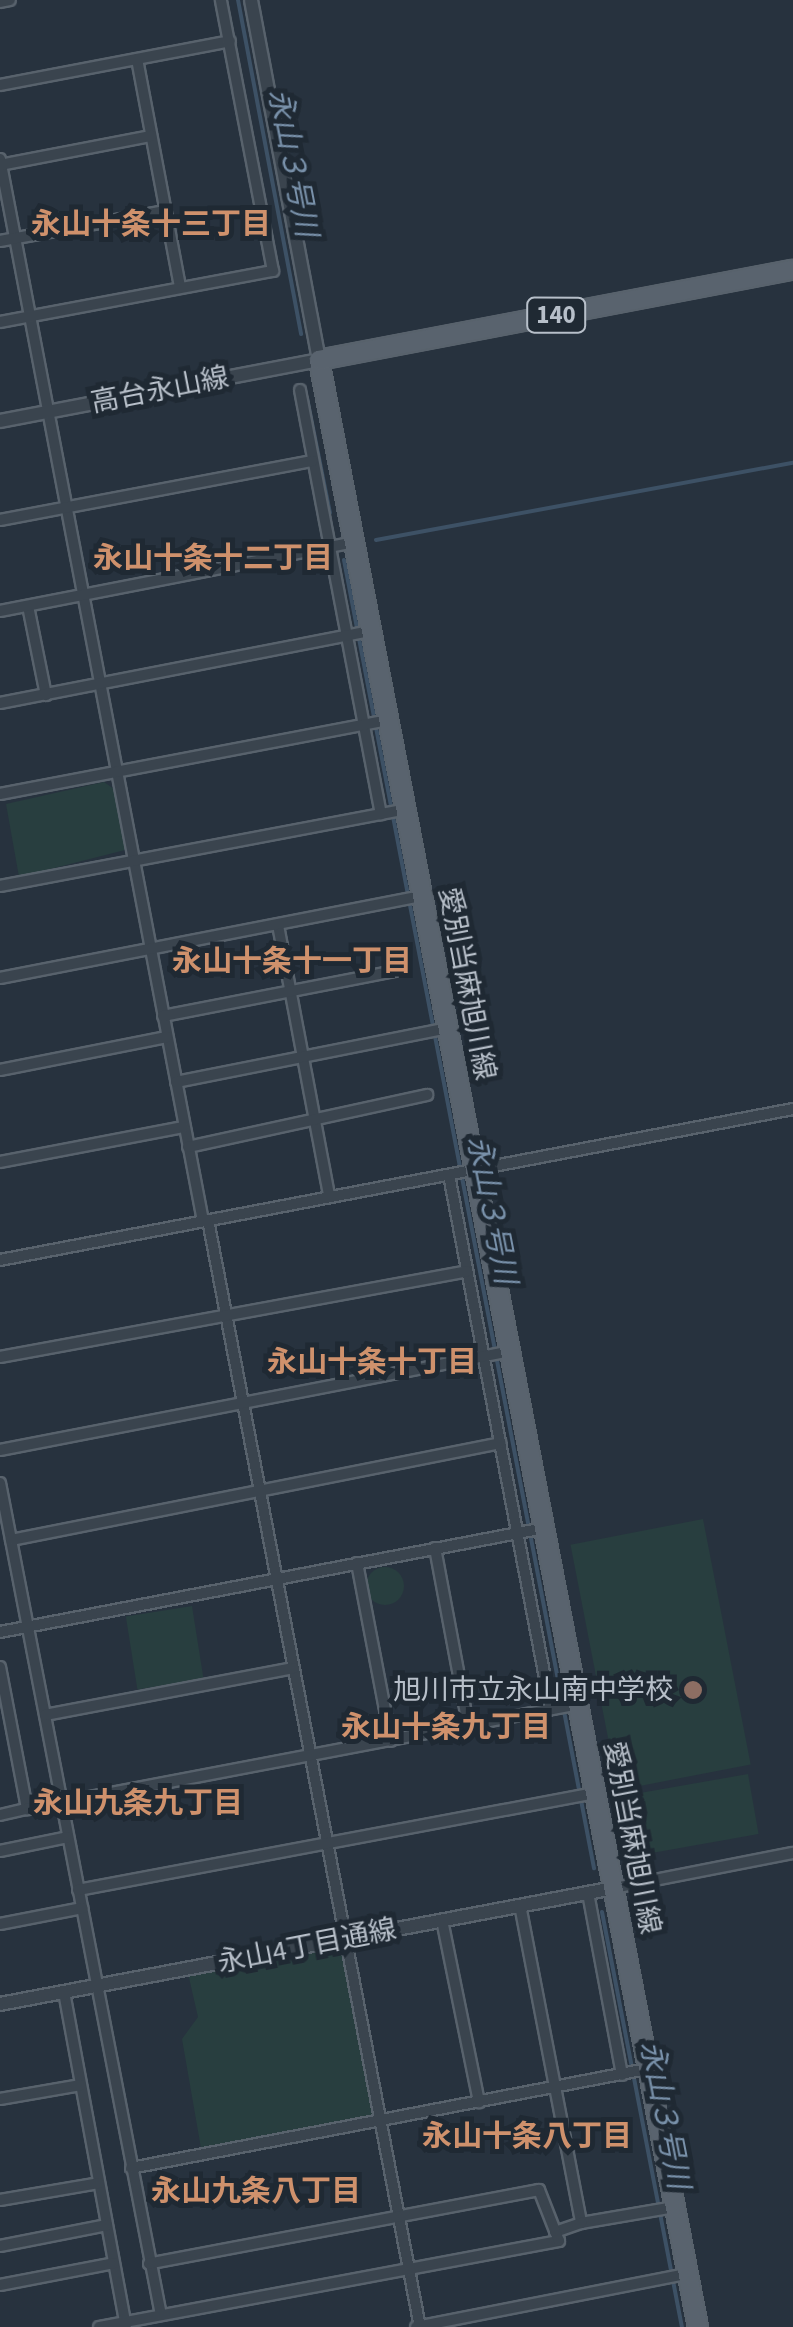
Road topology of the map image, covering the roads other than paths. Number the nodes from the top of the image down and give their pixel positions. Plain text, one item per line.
1 (10, 0) edge
2 (221, 0) edge
3 (251, 0) edge
4 (0, 2) edge
5 (230, 41) junction
6 (137, 59) junction
7 (0, 85) edge
8 (151, 136) junction
9 (0, 163) edge
10 (165, 211) junction
11 (15, 238) junction
12 (0, 241) edge
13 (793, 270) edge
14 (180, 287) junction
15 (30, 316) junction
16 (0, 322) edge
17 (319, 360) junction
18 (300, 390) dead end
19 (46, 412) junction
20 (0, 421) edge
21 (312, 461) junction
22 (66, 508) junction
23 (0, 520) edge
24 (354, 542) junction
25 (330, 547) junction
26 (83, 595) junction
27 (28, 606) junction
28 (0, 612) edge
29 (359, 634) junction
30 (100, 684) junction
31 (46, 694) junction
32 (0, 704) edge
33 (376, 722) junction
34 (116, 772) junction
35 (0, 794) edge
36 (393, 811) junction
37 (134, 860) junction
38 (0, 886) edge
39 (413, 897) junction
40 (278, 926) junction
41 (151, 949) junction
42 (404, 968) dead end
43 (0, 978) edge
44 (292, 992) junction
45 (163, 1016) junction
46 (438, 1030) junction
47 (167, 1037) junction
48 (303, 1056) junction
49 (0, 1070) edge
50 (176, 1082) junction
51 (427, 1094) dead end
52 (793, 1109) edge
53 (315, 1122) junction
54 (184, 1127) junction
55 (188, 1147) junction
56 (0, 1162) edge
57 (475, 1169) junction
58 (449, 1175) junction
59 (328, 1196) junction
60 (206, 1220) junction
61 (0, 1260) edge
62 (467, 1271) junction
63 (227, 1315) junction
64 (496, 1354) junction
65 (0, 1357) edge
66 (243, 1402) junction
67 (500, 1443) junction
68 (0, 1450) edge
69 (0, 1483) edge
70 (260, 1491) junction
71 (531, 1531) junction
72 (11, 1540) junction
73 (435, 1548) junction
74 (357, 1563) junction
75 (278, 1579) junction
76 (28, 1627) junction
77 (0, 1632) edge
78 (0, 1666) edge
79 (294, 1668) junction
80 (2, 1692) edge
81 (565, 1707) junction
82 (45, 1715) junction
83 (468, 1725) junction
84 (392, 1741) junction
85 (15, 1751) junction
86 (0, 1754) edge
87 (311, 1755) junction
88 (586, 1795) junction
89 (62, 1803) junction
90 (27, 1810) junction
91 (0, 1814) edge
92 (68, 1837) junction
93 (328, 1844) junction
94 (0, 1850) edge
95 (793, 1853) edge
96 (614, 1888) junction
97 (78, 1890) junction
98 (588, 1893) junction
99 (520, 1905) junction
100 (82, 1908) junction
101 (442, 1920) junction
102 (0, 1924) edge
103 (346, 1938) junction
104 (96, 1986) junction
105 (64, 1992) junction
106 (0, 2004) edge
107 (634, 2072) junction
108 (81, 2085) junction
109 (556, 2087) junction
110 (0, 2099) edge
111 (479, 2102) junction
112 (382, 2122) junction
113 (131, 2168) junction
114 (99, 2183) junction
115 (0, 2200) edge
116 (666, 2209) junction
117 (398, 2216) junction
118 (582, 2223) junction
119 (108, 2225) junction
120 (556, 2232) junction
121 (0, 2246) edge
122 (114, 2263) junction
123 (149, 2264) junction
124 (409, 2270) junction
125 (678, 2275) junction
126 (0, 2285) edge
127 (161, 2315) junction
128 (126, 2325) edge
129 (99, 2327) edge
130 (418, 2327) edge
131 (698, 2327) edge

1 - 4 street
2 - 5 street
3 - 17 street
5 - 6 street
5 - 14 street
6 - 7 street
6 - 8 street
8 - 9 street
8 - 10 street
9 - 11 street
10 - 11 street
10 - 14 street
11 - 12 street
11 - 15 street
13 - 17 main road, 140
14 - 15 street
15 - 16 street
15 - 19 street
17 - 19 street, 高台永山線
17 - 24 main road, 愛別当麻旭川線
18 - 21 street
19 - 20 street, 高台永山線
19 - 22 street
21 - 22 street
21 - 25 street
22 - 23 street
22 - 26 street
24 - 25 street
24 - 29 main road, 愛別当麻旭川線
25 - 26 street
25 - 29 street
26 - 27 street
26 - 30 street
27 - 28 street
27 - 31 street
29 - 30 street
29 - 33 main road, 愛別当麻旭川線
29 - 33 street
30 - 31 street
30 - 34 street
31 - 32 street
33 - 34 street
33 - 36 main road, 愛別当麻旭川線
33 - 36 street
34 - 35 street
34 - 37 street
36 - 37 street
36 - 39 main road, 愛別当麻旭川線
37 - 38 street
37 - 41 street
39 - 40 street
39 - 46 main road, 愛別当麻旭川線
40 - 41 street
40 - 44 street
41 - 43 street
41 - 45 street
42 - 44 street
44 - 45 street
44 - 48 street
45 - 47 street
46 - 48 street
46 - 57 main road, 愛別当麻旭川線
47 - 49 street
47 - 50 street
48 - 50 street
48 - 53 street
50 - 54 street
51 - 53 street
52 - 57 street
53 - 55 street
53 - 59 street
54 - 55 street
54 - 56 street
55 - 60 street
57 - 58 street
57 - 64 main road, 愛別当麻旭川線
58 - 59 street
58 - 62 street
59 - 60 street
60 - 61 street
60 - 63 street
62 - 63 street
62 - 64 street
63 - 65 street
63 - 66 street
64 - 66 street
64 - 67 street
64 - 71 main road, 愛別当麻旭川線
66 - 68 street
66 - 70 street
67 - 70 street
67 - 71 street
69 - 72 street
70 - 72 street
70 - 75 street
71 - 73 street
71 - 81 main road, 愛別当麻旭川線
71 - 81 street
72 - 76 street
73 - 74 street
73 - 83 street
74 - 75 street
74 - 84 street
75 - 76 street
75 - 79 street
76 - 77 street
76 - 82 street
78 - 80 street
79 - 82 street
79 - 87 street
80 - 85 street
81 - 83 street
81 - 88 main road, 愛別当麻旭川線
82 - 89 street
83 - 84 street
84 - 87 street
85 - 86 street
85 - 90 street
87 - 89 street
87 - 93 street
88 - 93 street
88 - 96 main road, 愛別当麻旭川線
89 - 90 street
89 - 92 street
90 - 91 street
92 - 94 street
92 - 97 street
93 - 97 street
93 - 103 street
95 - 96 street
96 - 98 street, 永山4丁目通線
96 - 107 main road, 愛別当麻旭川線
97 - 100 street
98 - 99 street, 永山4丁目通線
98 - 107 street
99 - 101 street, 永山4丁目通線
99 - 109 street
100 - 102 street
100 - 104 street
101 - 103 street, 永山4丁目通線
101 - 111 street
103 - 104 street, 永山4丁目通線
103 - 112 street
104 - 105 street, 永山4丁目通線
104 - 113 street
105 - 106 street, 永山4丁目通線
105 - 108 street
107 - 109 street
107 - 116 main road, 愛別当麻旭川線
108 - 110 street
108 - 114 street
109 - 111 street
109 - 118 street
111 - 112 street
112 - 113 street
112 - 117 street
113 - 123 street
114 - 115 street
114 - 119 street
116 - 118 street
116 - 125 main road, 愛別当麻旭川線
117 - 120 street
117 - 123 street
117 - 124 street
118 - 120 street
119 - 121 street
119 - 122 street
120 - 124 street
122 - 126 street
122 - 128 street
123 - 127 street
124 - 127 street
124 - 130 street
125 - 130 street
125 - 131 main road, 愛別当麻旭川線
127 - 128 street
128 - 129 street

